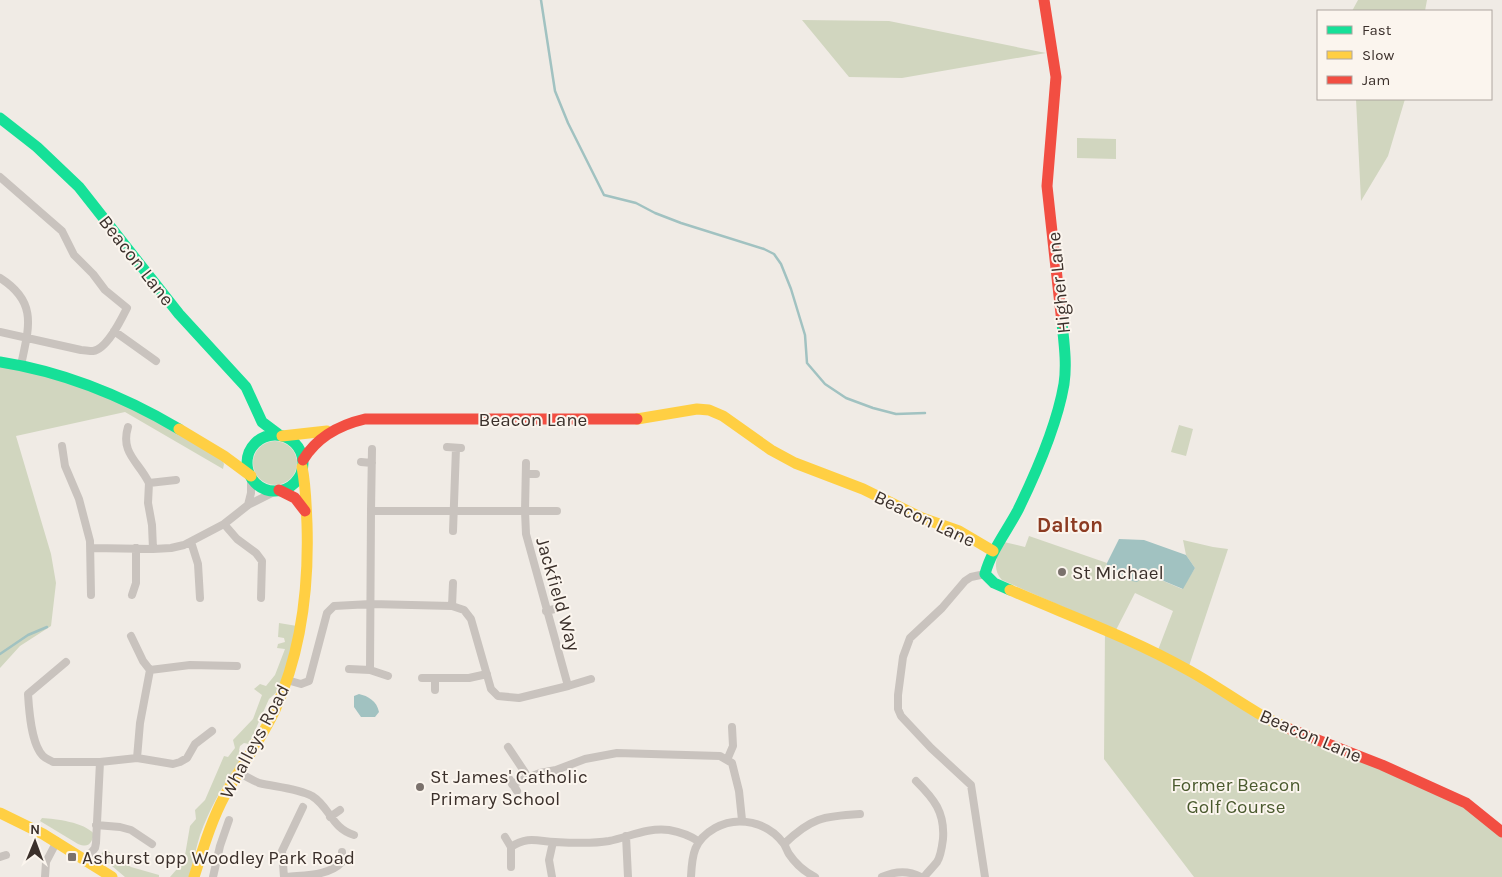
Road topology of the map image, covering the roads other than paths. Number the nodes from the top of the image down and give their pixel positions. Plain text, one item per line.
1 (1044, 0) edge
2 (0, 118) edge
3 (0, 177) edge
4 (0, 278) edge
5 (114, 331) junction
6 (0, 332) edge
7 (26, 337) junction
8 (156, 361) dead end
9 (0, 362) edge
10 (21, 364) junction
11 (258, 416) junction
12 (128, 426) dead end
13 (334, 430) junction
14 (280, 435) junction
15 (62, 445) dead end
16 (254, 445) junction
17 (455, 448) dead end
18 (372, 449) dead end
19 (220, 452) junction
20 (361, 462) dead end
21 (372, 463) junction
22 (526, 463) dead end
23 (303, 464) junction
24 (526, 474) junction
25 (536, 474) dead end
26 (251, 477) junction
27 (176, 480) dead end
28 (149, 483) junction
29 (278, 490) junction
30 (248, 505) junction
31 (372, 511) junction
32 (454, 511) junction
33 (525, 511) junction
34 (557, 511) dead end
35 (306, 513) junction
36 (224, 524) junction
37 (454, 531) dead end
38 (191, 542) junction
39 (91, 548) junction
40 (136, 548) junction
41 (152, 549) junction
42 (993, 552) junction
43 (985, 574) junction
44 (453, 583) dead end
45 (91, 596) dead end
46 (131, 596) dead end
47 (199, 598) dead end
48 (261, 599) dead end
49 (371, 604) junction
50 (452, 606) junction
51 (559, 608) dead end
52 (546, 611) junction
53 (130, 636) dead end
54 (66, 662) dead end
55 (237, 666) dead end
56 (349, 669) dead end
57 (150, 670) junction
58 (370, 670) junction
59 (486, 674) junction
60 (388, 676) dead end
61 (422, 678) dead end
62 (434, 678) junction
63 (591, 679) dead end
64 (287, 680) junction
65 (568, 686) junction
66 (435, 690) dead end
67 (732, 727) dead end
68 (212, 731) dead end
69 (508, 747) dead end
70 (137, 758) junction
71 (727, 760) junction
72 (100, 762) junction
73 (238, 772) junction
74 (528, 777) junction
75 (916, 781) dead end
76 (512, 784) dead end
77 (303, 807) dead end
78 (340, 810) dead end
79 (0, 813) edge
80 (860, 814) dead end
81 (330, 817) junction
82 (229, 820) dead end
83 (742, 820) junction
84 (96, 825) junction
85 (1502, 832) edge
86 (354, 835) dead end
87 (626, 836) junction
88 (506, 837) dead end
89 (57, 841) junction
90 (698, 841) junction
91 (553, 842) junction
92 (152, 844) dead end
93 (784, 844) junction
94 (511, 847) junction
95 (342, 852) dead end
96 (85, 860) junction
97 (510, 867) dead end
98 (46, 877) edge
99 (112, 877) edge
100 (194, 877) edge
101 (213, 877) edge
102 (285, 877) edge
103 (552, 877) edge
104 (628, 877) edge
105 (691, 877) edge
106 (815, 877) edge
107 (882, 877) edge
108 (923, 877) edge
109 (985, 877) edge

1 - 42 street, Higher Lane
2 - 11 street, Beacon Lane
3 - 5 street
4 - 7 street
5 - 7 street
5 - 8 street
6 - 7 street
7 - 10 street
9 - 10 street
10 - 19 street
11 - 14 street, Beacon Lane
11 - 16 street, Beacon Lane
12 - 28 street
13 - 14 street, Beacon Lane
13 - 23 street, Beacon Lane
13 - 42 street, Beacon Lane
14 - 16 street
14 - 23 street
15 - 39 street
16 - 19 street
16 - 26 street
17 - 32 street
18 - 21 street
19 - 26 street
20 - 21 street
21 - 31 street
22 - 24 street
23 - 29 street
23 - 35 street, Whalleys Road
24 - 25 street
24 - 33 street
26 - 29 street
26 - 30 street
27 - 28 street
28 - 41 street
29 - 30 street
29 - 35 street
30 - 36 street
31 - 32 street, Jackfield Way
31 - 49 street
32 - 33 street, Jackfield Way
32 - 37 street
33 - 34 street, Jackfield Way
33 - 52 street, Jackfield Way
35 - 64 street, Whalleys Road
36 - 38 street
36 - 48 street
38 - 41 street
38 - 47 street
39 - 40 street
39 - 45 street
40 - 41 street
40 - 46 street
42 - 43 street, Beacon Lane
43 - 85 street, Beacon Lane
43 - 109 street
44 - 50 street
49 - 50 street
49 - 58 street
49 - 64 street
50 - 59 street
51 - 52 street
52 - 65 street, Jackfield Way
53 - 57 street
54 - 72 street
55 - 57 street
56 - 58 street
57 - 70 street
58 - 60 street
59 - 62 street
59 - 65 street
61 - 62 street
62 - 66 street
63 - 65 street
64 - 73 street, Whalleys Road
67 - 71 street
68 - 70 street
69 - 74 street
70 - 72 street
71 - 74 street
71 - 83 street
72 - 84 street
73 - 81 street
73 - 100 street, Whalleys Road
74 - 76 street
75 - 108 street
77 - 102 street
78 - 81 street
79 - 89 street
80 - 93 street
81 - 86 street
82 - 101 street
83 - 90 street
83 - 93 street
84 - 92 street
84 - 96 street
87 - 90 street
87 - 91 street
87 - 104 street
88 - 94 street
89 - 96 street
89 - 98 street
90 - 105 street
91 - 94 street
91 - 103 street
93 - 106 street
94 - 97 street
95 - 102 street
96 - 99 street
107 - 108 street

